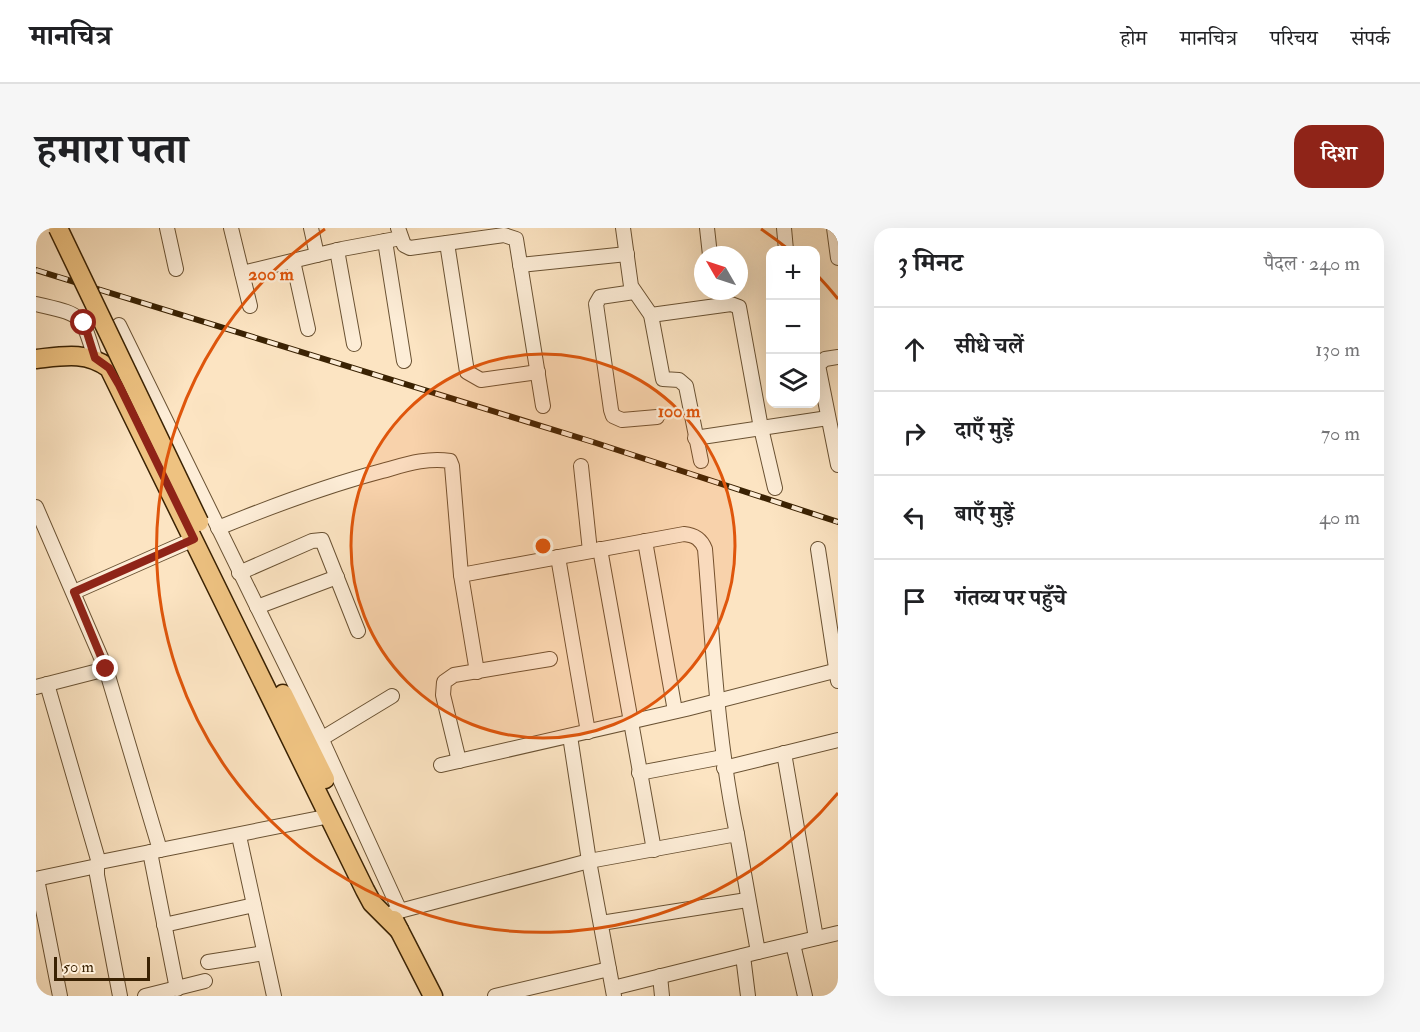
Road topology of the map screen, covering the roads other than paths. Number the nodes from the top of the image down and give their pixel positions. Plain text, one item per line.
1 (58, 228) edge
2 (167, 228) edge
3 (231, 228) edge
4 (311, 228) edge
5 (623, 228) edge
6 (707, 228) edge
7 (784, 228) edge
8 (834, 228) edge
9 (399, 233) edge
10 (515, 233) edge
11 (386, 241) junction
12 (447, 243) junction
13 (709, 246) edge
14 (786, 246) edge
15 (338, 250) junction
16 (627, 254) junction
17 (317, 255) junction
18 (838, 257) edge
19 (293, 261) junction
20 (520, 265) junction
21 (176, 269) dead end
22 (242, 273) junction
23 (634, 292) junction
24 (36, 304) edge
25 (250, 306) dead end
26 (651, 315) junction
27 (119, 326) dead end
28 (308, 329) dead end
29 (354, 344) dead end
30 (838, 357) edge
31 (95, 358) junction
32 (36, 359) edge
33 (404, 361) dead end
34 (538, 372) junction
35 (543, 406) dead end
36 (657, 417) dead end
37 (828, 418) junction
38 (761, 428) junction
39 (695, 438) junction
40 (701, 461) dead end
41 (838, 465) edge
42 (581, 466) dead end
43 (775, 488) dead end
44 (36, 507) edge
45 (218, 528) junction
46 (194, 539) junction
47 (645, 541) junction
48 (818, 549) dead end
49 (595, 550) junction
50 (558, 557) junction
51 (239, 573) junction
52 (461, 574) junction
53 (337, 577) junction
54 (74, 592) junction
55 (256, 607) junction
56 (358, 631) dead end
57 (550, 659) dead end
58 (106, 669) junction
59 (477, 672) junction
60 (837, 674) edge
61 (41, 685) edge
62 (392, 696) dead end
63 (716, 700) junction
64 (675, 711) junction
65 (630, 722) junction
66 (588, 732) junction
67 (570, 736) junction
68 (321, 738) junction
69 (838, 740) edge
70 (784, 753) junction
71 (459, 761) junction
72 (723, 762) junction
73 (441, 765) dead end
74 (639, 773) junction
75 (330, 816) junction
76 (737, 834) junction
77 (239, 836) junction
78 (654, 849) junction
79 (155, 851) junction
80 (589, 861) junction
81 (98, 865) junction
82 (37, 879) edge
83 (747, 900) junction
84 (254, 905) junction
85 (392, 909) junction
86 (601, 923) junction
87 (164, 925) junction
88 (399, 930) junction
89 (838, 933) edge
90 (816, 938) junction
91 (794, 944) junction
92 (758, 952) junction
93 (264, 953) junction
94 (743, 956) junction
95 (208, 962) dead end
96 (609, 969) junction
97 (660, 976) junction
98 (205, 981) dead end
99 (177, 989) junction
100 (614, 992) edge
101 (163, 994) edge
102 (513, 994) edge
103 (60, 996) edge
104 (120, 996) edge
105 (145, 996) edge
106 (274, 996) edge
107 (433, 996) edge
108 (495, 996) edge
109 (662, 996) edge
110 (748, 996) edge
111 (805, 996) edge

1 - 85 main road, bridge
2 - 21 street
3 - 22 street
4 - 17 street
5 - 16 street
6 - 13 street
7 - 14 street
8 - 18 street
9 - 11 street
9 - 12 street
10 - 12 street
10 - 20 street
11 - 15 street
11 - 33 street
12 - 34 street
15 - 17 street
15 - 29 street
16 - 20 street
16 - 23 street
17 - 19 street
19 - 22 street
19 - 28 street
20 - 34 street
22 - 25 street
23 - 26 street
23 - 36 street
24 - 31 street
26 - 38 street
26 - 39 street
27 - 45 street
30 - 37 street
31 - 32 main road
31 - 46 main road
34 - 35 street
37 - 38 street
37 - 41 street
38 - 39 street
38 - 43 street
39 - 40 street
42 - 49 street
44 - 54 street
45 - 51 street
45 - 52 street
46 - 54 street
46 - 75 main road
47 - 49 street
47 - 63 street
47 - 64 street
48 - 60 street
49 - 50 street
49 - 65 street
50 - 52 street
50 - 66 street
51 - 53 street
51 - 55 street
52 - 59 street
53 - 55 street
53 - 56 street
54 - 58 street
55 - 68 street
57 - 59 street
58 - 61 street
58 - 79 street
59 - 71 street
60 - 63 street
61 - 81 street
62 - 68 street
63 - 64 street
63 - 72 street
64 - 65 street
65 - 66 street
65 - 74 street
66 - 67 street
67 - 71 street
67 - 80 street
68 - 85 street
69 - 70 street
70 - 72 street
70 - 90 street
71 - 73 street
72 - 74 street
72 - 76 street
74 - 78 street
75 - 77 street
75 - 88 main road
76 - 78 street
76 - 83 street
77 - 79 street
77 - 84 street
78 - 80 street
79 - 81 street
79 - 87 street
80 - 85 street
80 - 86 street
81 - 82 street
81 - 104 street
82 - 103 street
83 - 86 street
83 - 92 street
84 - 87 street
84 - 93 street
85 - 88 main road
86 - 96 street
87 - 99 street
88 - 107 main road
89 - 90 street
90 - 91 street
91 - 92 street
91 - 111 street
92 - 94 street
93 - 95 street
93 - 106 street
94 - 97 street
94 - 110 street
96 - 100 street
96 - 102 street
97 - 100 street
97 - 109 street
98 - 99 street
99 - 101 street
101 - 105 street
102 - 108 street

